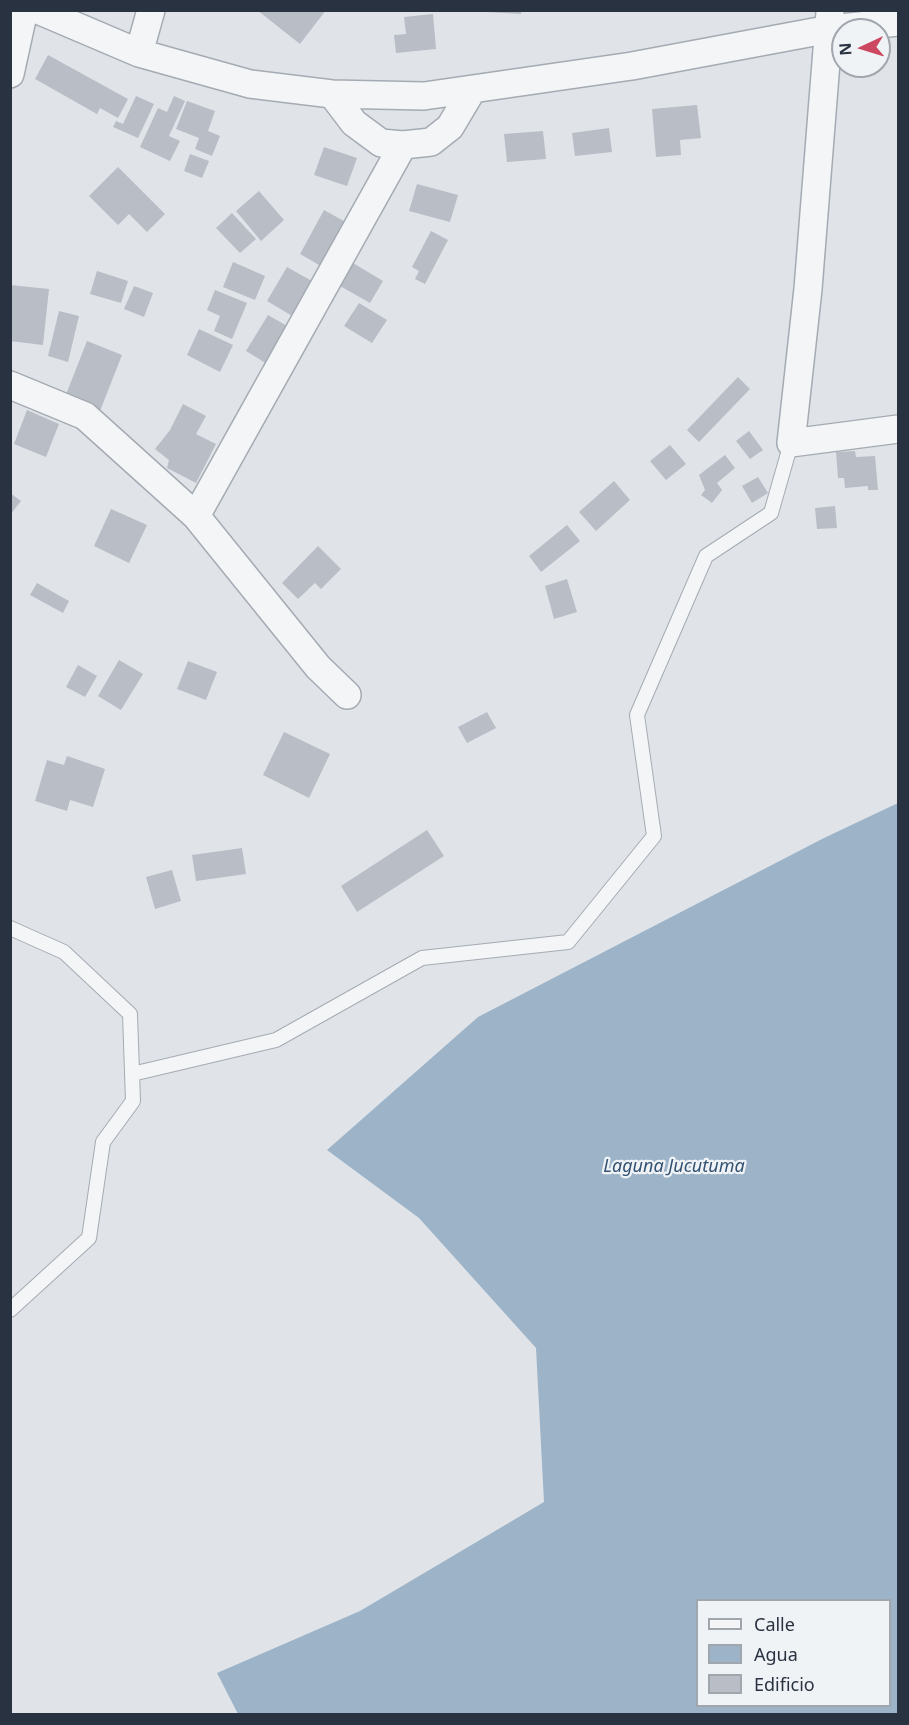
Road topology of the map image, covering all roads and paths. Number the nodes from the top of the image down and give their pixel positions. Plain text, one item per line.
1 (24, 10) edge
2 (38, 10) edge
3 (151, 10) edge
4 (830, 20) edge
5 (898, 22) edge
6 (139, 53) junction
7 (10, 74) edge
8 (472, 90) junction
9 (332, 94) junction
10 (403, 145) junction
11 (10, 385) edge
12 (898, 429) edge
13 (791, 443) junction
14 (196, 516) junction
15 (347, 695) dead end
16 (10, 928) edge
17 (132, 1074) junction
18 (10, 1310) edge

1 - 7 street
2 - 6 street
3 - 6 street
4 - 5 street
4 - 8 street
4 - 13 street
6 - 9 street
8 - 9 street
8 - 10 street
9 - 10 street
10 - 14 street
11 - 14 street
12 - 13 street
13 - 17 lane
14 - 15 street
16 - 17 lane
17 - 18 lane

